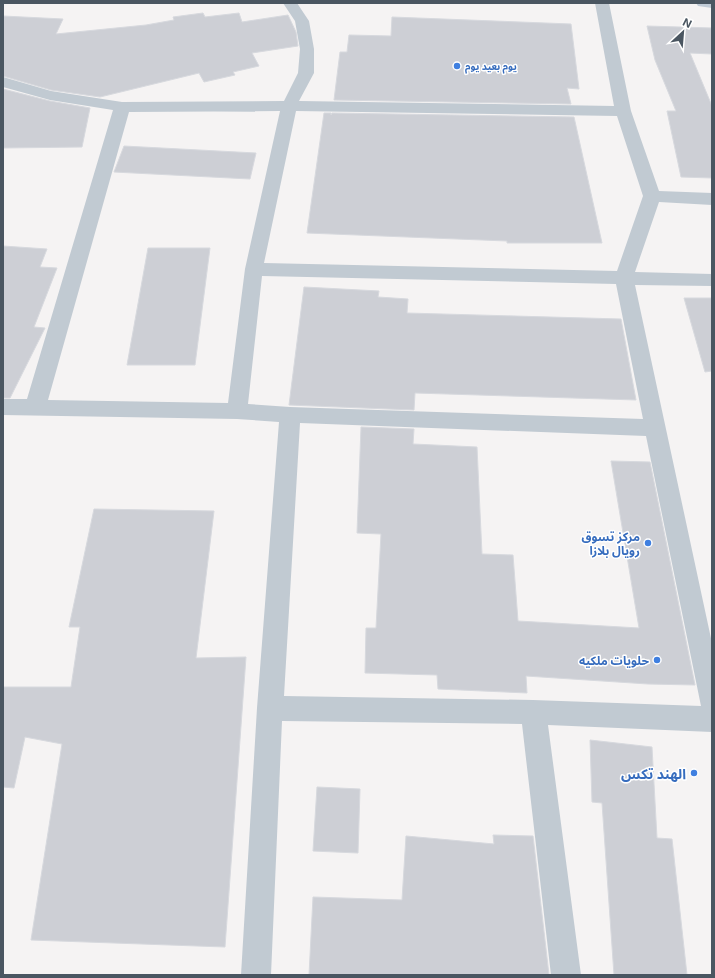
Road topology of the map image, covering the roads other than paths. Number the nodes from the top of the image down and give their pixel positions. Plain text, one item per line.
1 (290, 3) edge
2 (602, 3) edge
3 (703, 3) edge
4 (712, 4) edge
5 (3, 82) edge
6 (289, 106) junction
7 (122, 108) junction
8 (623, 111) junction
9 (652, 196) junction
10 (712, 199) edge
11 (254, 269) junction
12 (624, 278) junction
13 (712, 280) edge
14 (3, 408) edge
15 (35, 408) junction
16 (237, 411) junction
17 (290, 415) junction
18 (656, 428) junction
19 (712, 702) edge
20 (270, 708) junction
21 (533, 712) junction
22 (712, 719) edge
23 (256, 975) edge
24 (566, 975) edge

1 - 6 street
2 - 8 street
3 - 4 main road
5 - 7 street
6 - 7 street
6 - 8 street
6 - 11 street
7 - 15 street
8 - 9 street
9 - 10 street
9 - 12 street
11 - 12 street
11 - 16 street
12 - 13 street
12 - 18 street
14 - 15 street
15 - 16 street
16 - 17 street
17 - 18 street
17 - 20 street
18 - 19 street
20 - 21 street
20 - 23 street
21 - 22 street
21 - 24 street

